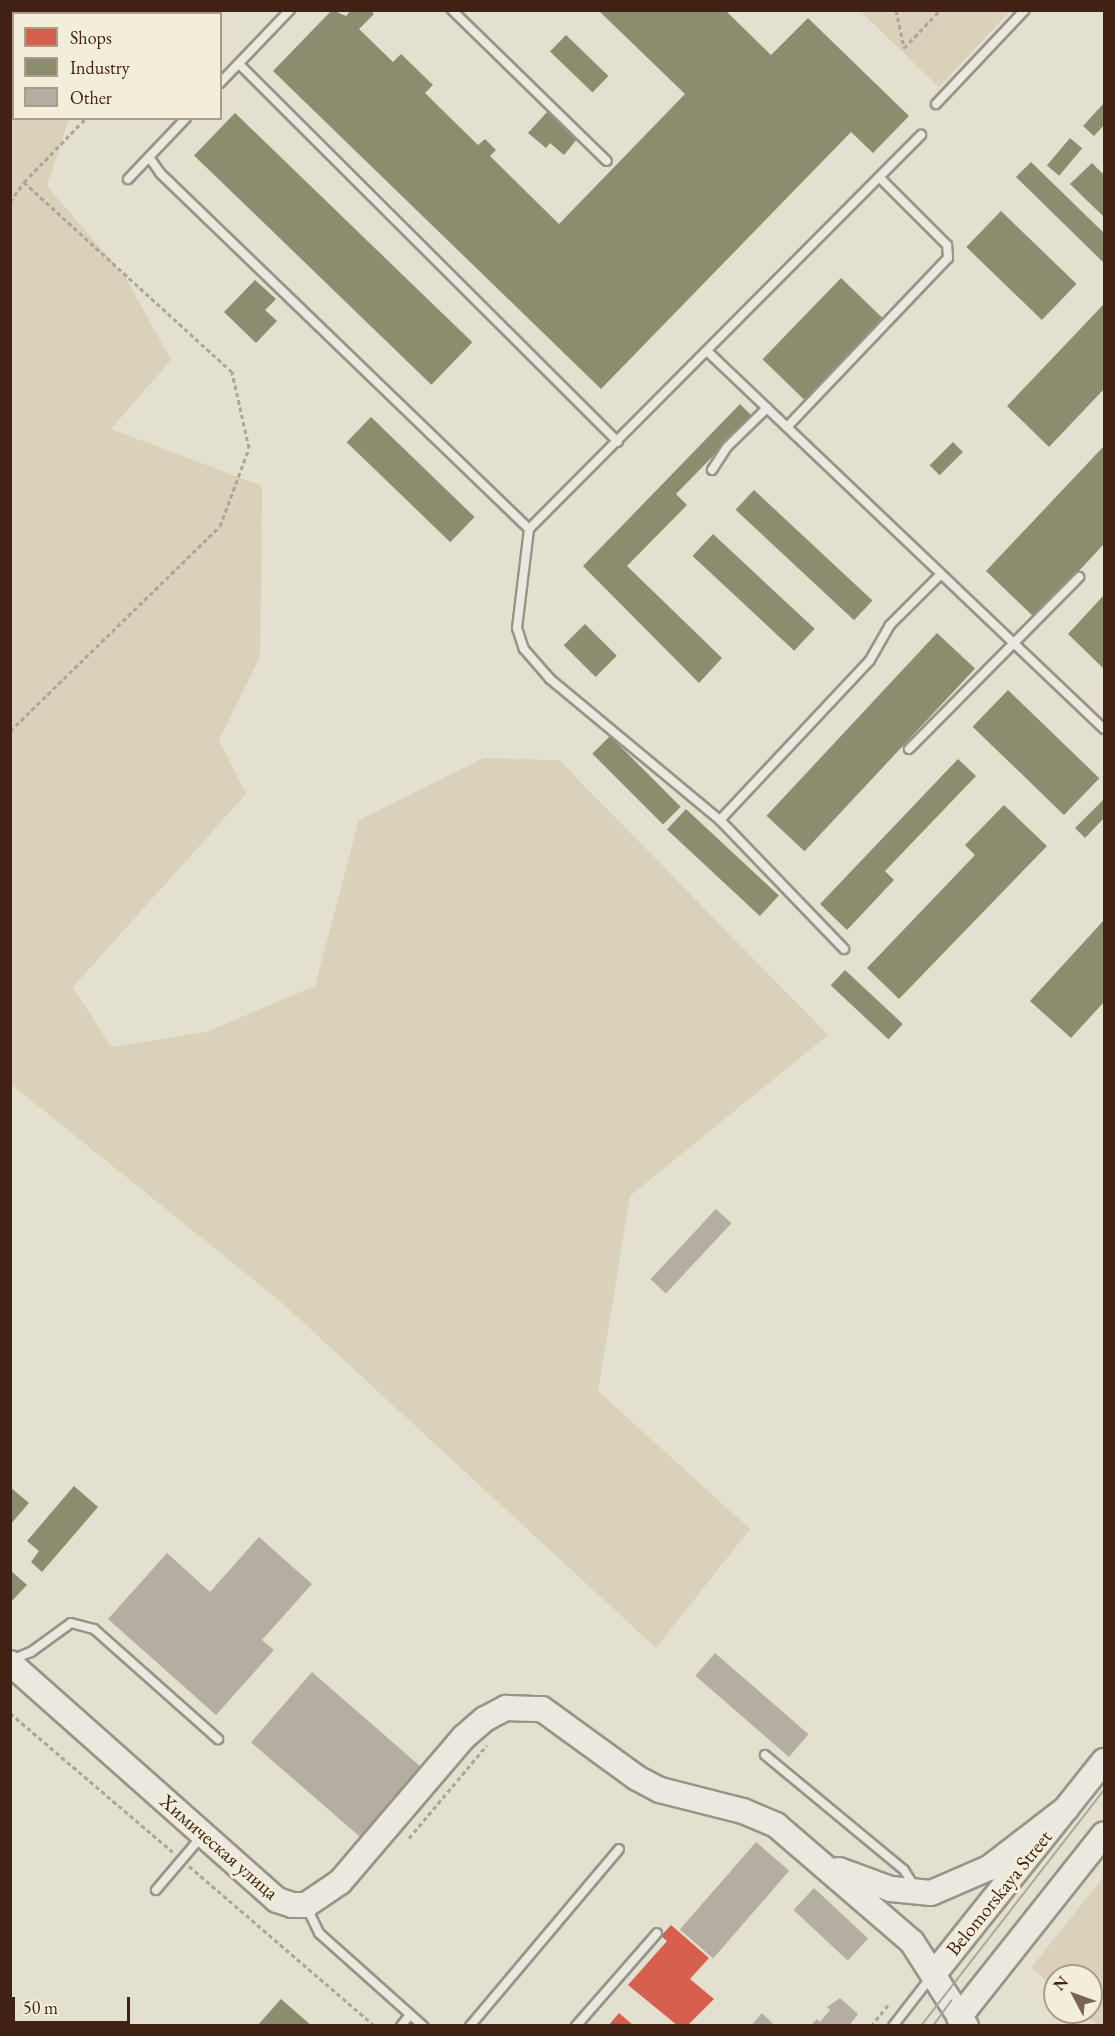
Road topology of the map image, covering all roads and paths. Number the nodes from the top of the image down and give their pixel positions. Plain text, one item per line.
1 (290, 10) edge
2 (452, 10) edge
3 (896, 10) edge
4 (940, 10) edge
5 (1025, 10) edge
6 (239, 64) junction
7 (222, 80) edge
8 (936, 104) dead end
9 (84, 120) edge
10 (184, 120) edge
11 (921, 135) dead end
12 (149, 157) junction
13 (608, 161) dead end
14 (879, 177) junction
15 (128, 179) dead end
16 (24, 182) junction
17 (10, 202) edge
18 (707, 351) junction
19 (767, 408) junction
20 (787, 427) junction
21 (618, 442) junction
22 (712, 470) dead end
23 (529, 529) junction
24 (941, 574) junction
25 (1079, 577) dead end
26 (1012, 641) junction
27 (1104, 729) edge
28 (10, 731) edge
29 (909, 749) dead end
30 (720, 820) junction
31 (844, 949) dead end
32 (10, 1661) edge
33 (10, 1713) edge
34 (218, 1739) dead end
35 (492, 1739) dead end
36 (765, 1755) dead end
37 (1104, 1761) edge
38 (1067, 1808) junction
39 (1104, 1834) edge
40 (203, 1835) junction
41 (409, 1838) dead end
42 (619, 1848) dead end
43 (182, 1860) junction
44 (818, 1860) junction
45 (156, 1890) dead end
46 (917, 1893) junction
47 (306, 1905) junction
48 (657, 1933) dead end
49 (933, 1975) junction
50 (888, 2005) dead end
51 (410, 2014) junction
52 (959, 2023) edge
53 (375, 2025) edge
54 (400, 2025) edge
55 (423, 2025) edge
56 (470, 2025) edge
57 (576, 2025) edge
58 (871, 2025) edge
59 (893, 2025) edge

1 - 6 lane
2 - 13 lane
3 - 4 path
5 - 8 lane
6 - 7 lane
6 - 21 lane
9 - 16 path
10 - 12 lane
11 - 14 lane
12 - 15 lane
12 - 23 lane
14 - 18 lane
14 - 20 lane
16 - 17 path
16 - 28 path
18 - 19 lane
18 - 21 lane
19 - 20 lane
19 - 22 lane
20 - 24 lane
21 - 23 lane
23 - 30 lane
24 - 26 lane
24 - 30 lane
25 - 26 lane
26 - 27 lane
26 - 29 lane
30 - 31 lane
32 - 34 lane
32 - 40 main road, Химическая улица
33 - 43 path
35 - 41 path
36 - 46 lane
37 - 38 main road, Belomorskaya Street
38 - 46 main road
38 - 49 main road, Belomorskaya Street
39 - 52 main road
40 - 43 lane
40 - 47 main road, Химическая улица
42 - 56 lane
43 - 45 lane
43 - 53 path
44 - 46 main road
44 - 47 main road
44 - 49 main road
47 - 51 lane, Химическая улица
48 - 57 lane
49 - 52 main road
49 - 59 lane, Belomorskaya Street
50 - 58 path
51 - 54 lane
51 - 55 lane, Химическая улица

